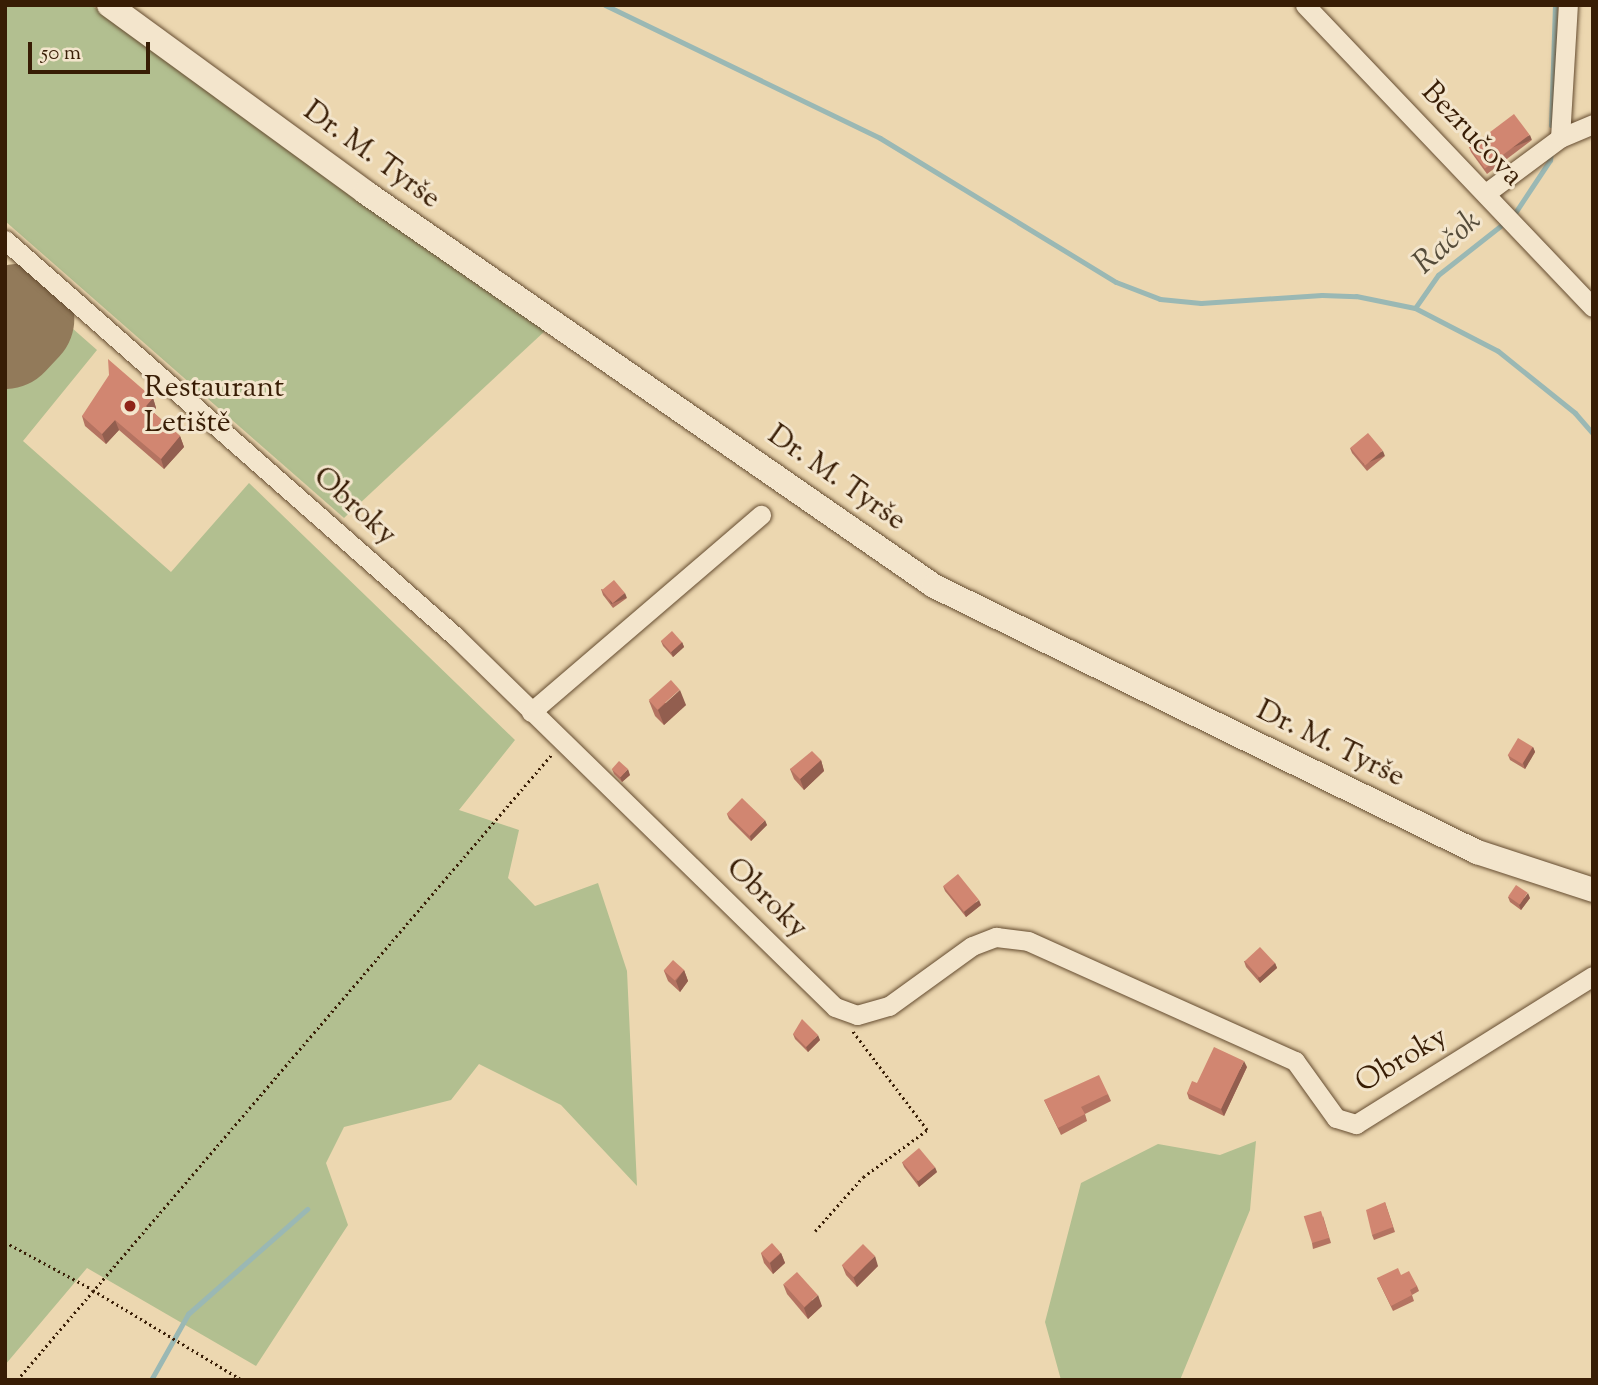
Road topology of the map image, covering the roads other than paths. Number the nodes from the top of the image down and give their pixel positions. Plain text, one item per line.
1 (109, 5) edge
2 (1305, 5) edge
3 (1568, 5) edge
4 (1593, 124) edge
5 (1560, 138) junction
6 (1486, 193) junction
7 (5, 240) edge
8 (1593, 307) edge
9 (761, 515) dead end
10 (531, 712) junction
11 (1593, 890) edge
12 (1593, 976) edge

1 - 11 street, Dr. M. Tyrše
2 - 6 street, Bezručova
3 - 5 street
4 - 5 street
5 - 6 street
6 - 8 street, Bezručova
7 - 10 street, Obroky
9 - 10 street
10 - 12 street, Obroky

